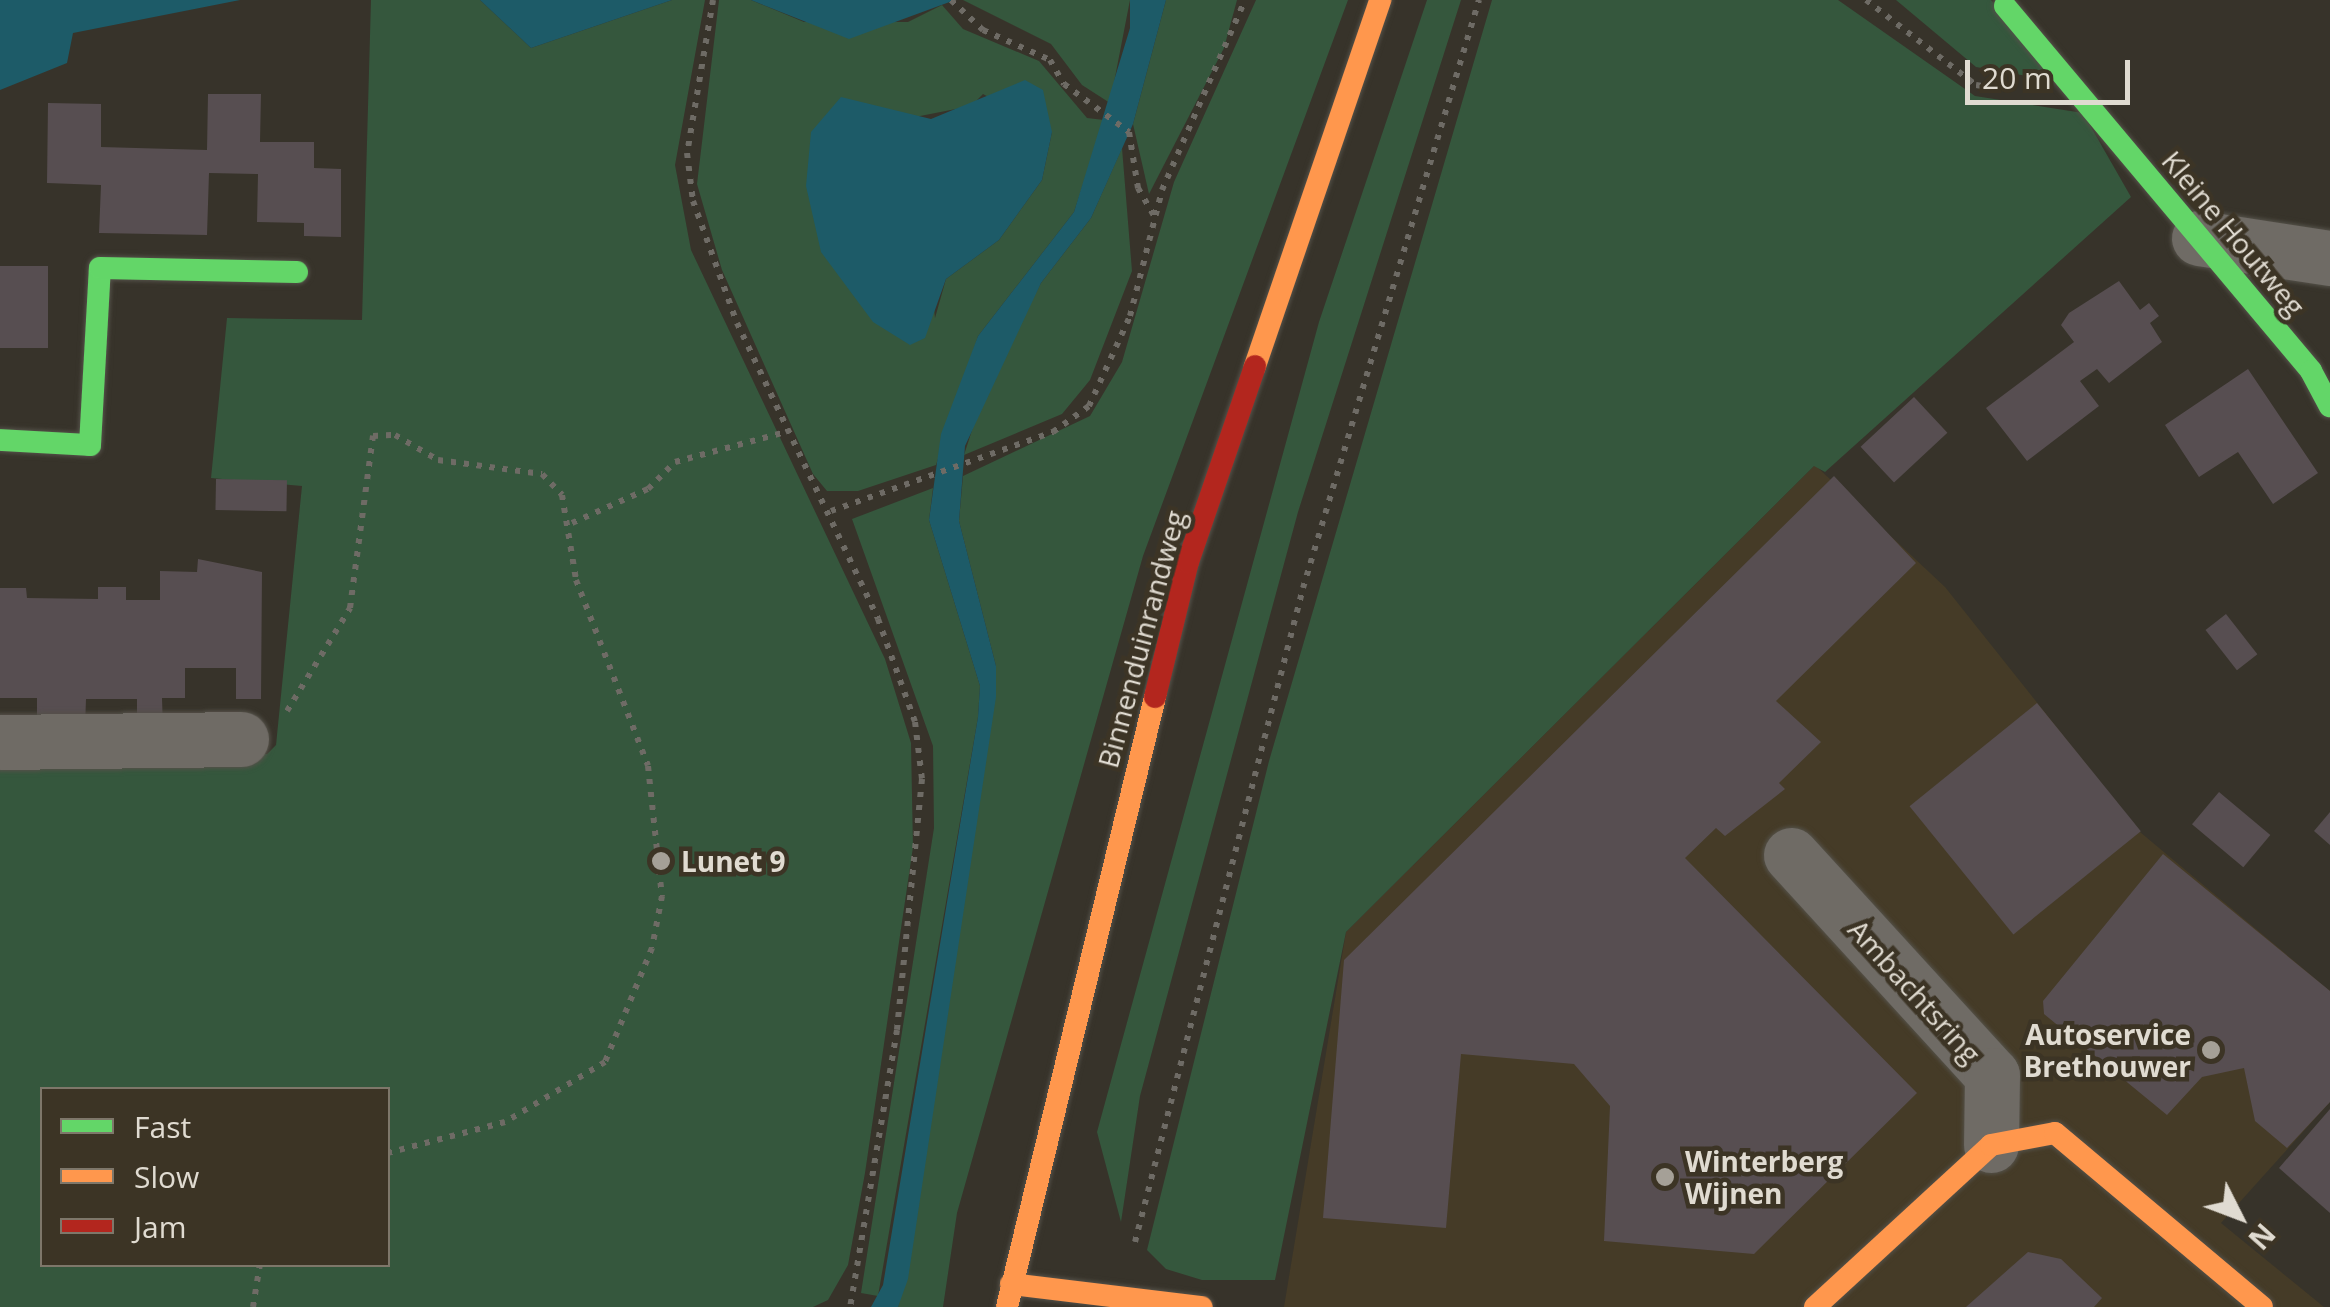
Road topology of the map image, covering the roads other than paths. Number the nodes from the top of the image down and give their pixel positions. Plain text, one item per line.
1 (1380, 0) edge
2 (2005, 6) dead end
3 (2199, 238) junction
4 (2330, 258) edge
5 (297, 272) dead end
6 (2324, 374) edge
7 (0, 440) edge
8 (242, 740) road end
9 (0, 742) edge
10 (1791, 855) dead end
11 (1991, 1146) junction
12 (1009, 1296) edge
13 (1202, 1307) edge
14 (1815, 1307) edge
15 (2262, 1307) edge

1 - 12 street, Binnenduinrandweg
2 - 3 street, Kleine Houtweg
3 - 4 street
3 - 6 street, Kleine Houtweg
5 - 7 street
8 - 9 street
10 - 11 street, Ambachtsring
11 - 14 street
11 - 15 street
12 - 13 street

